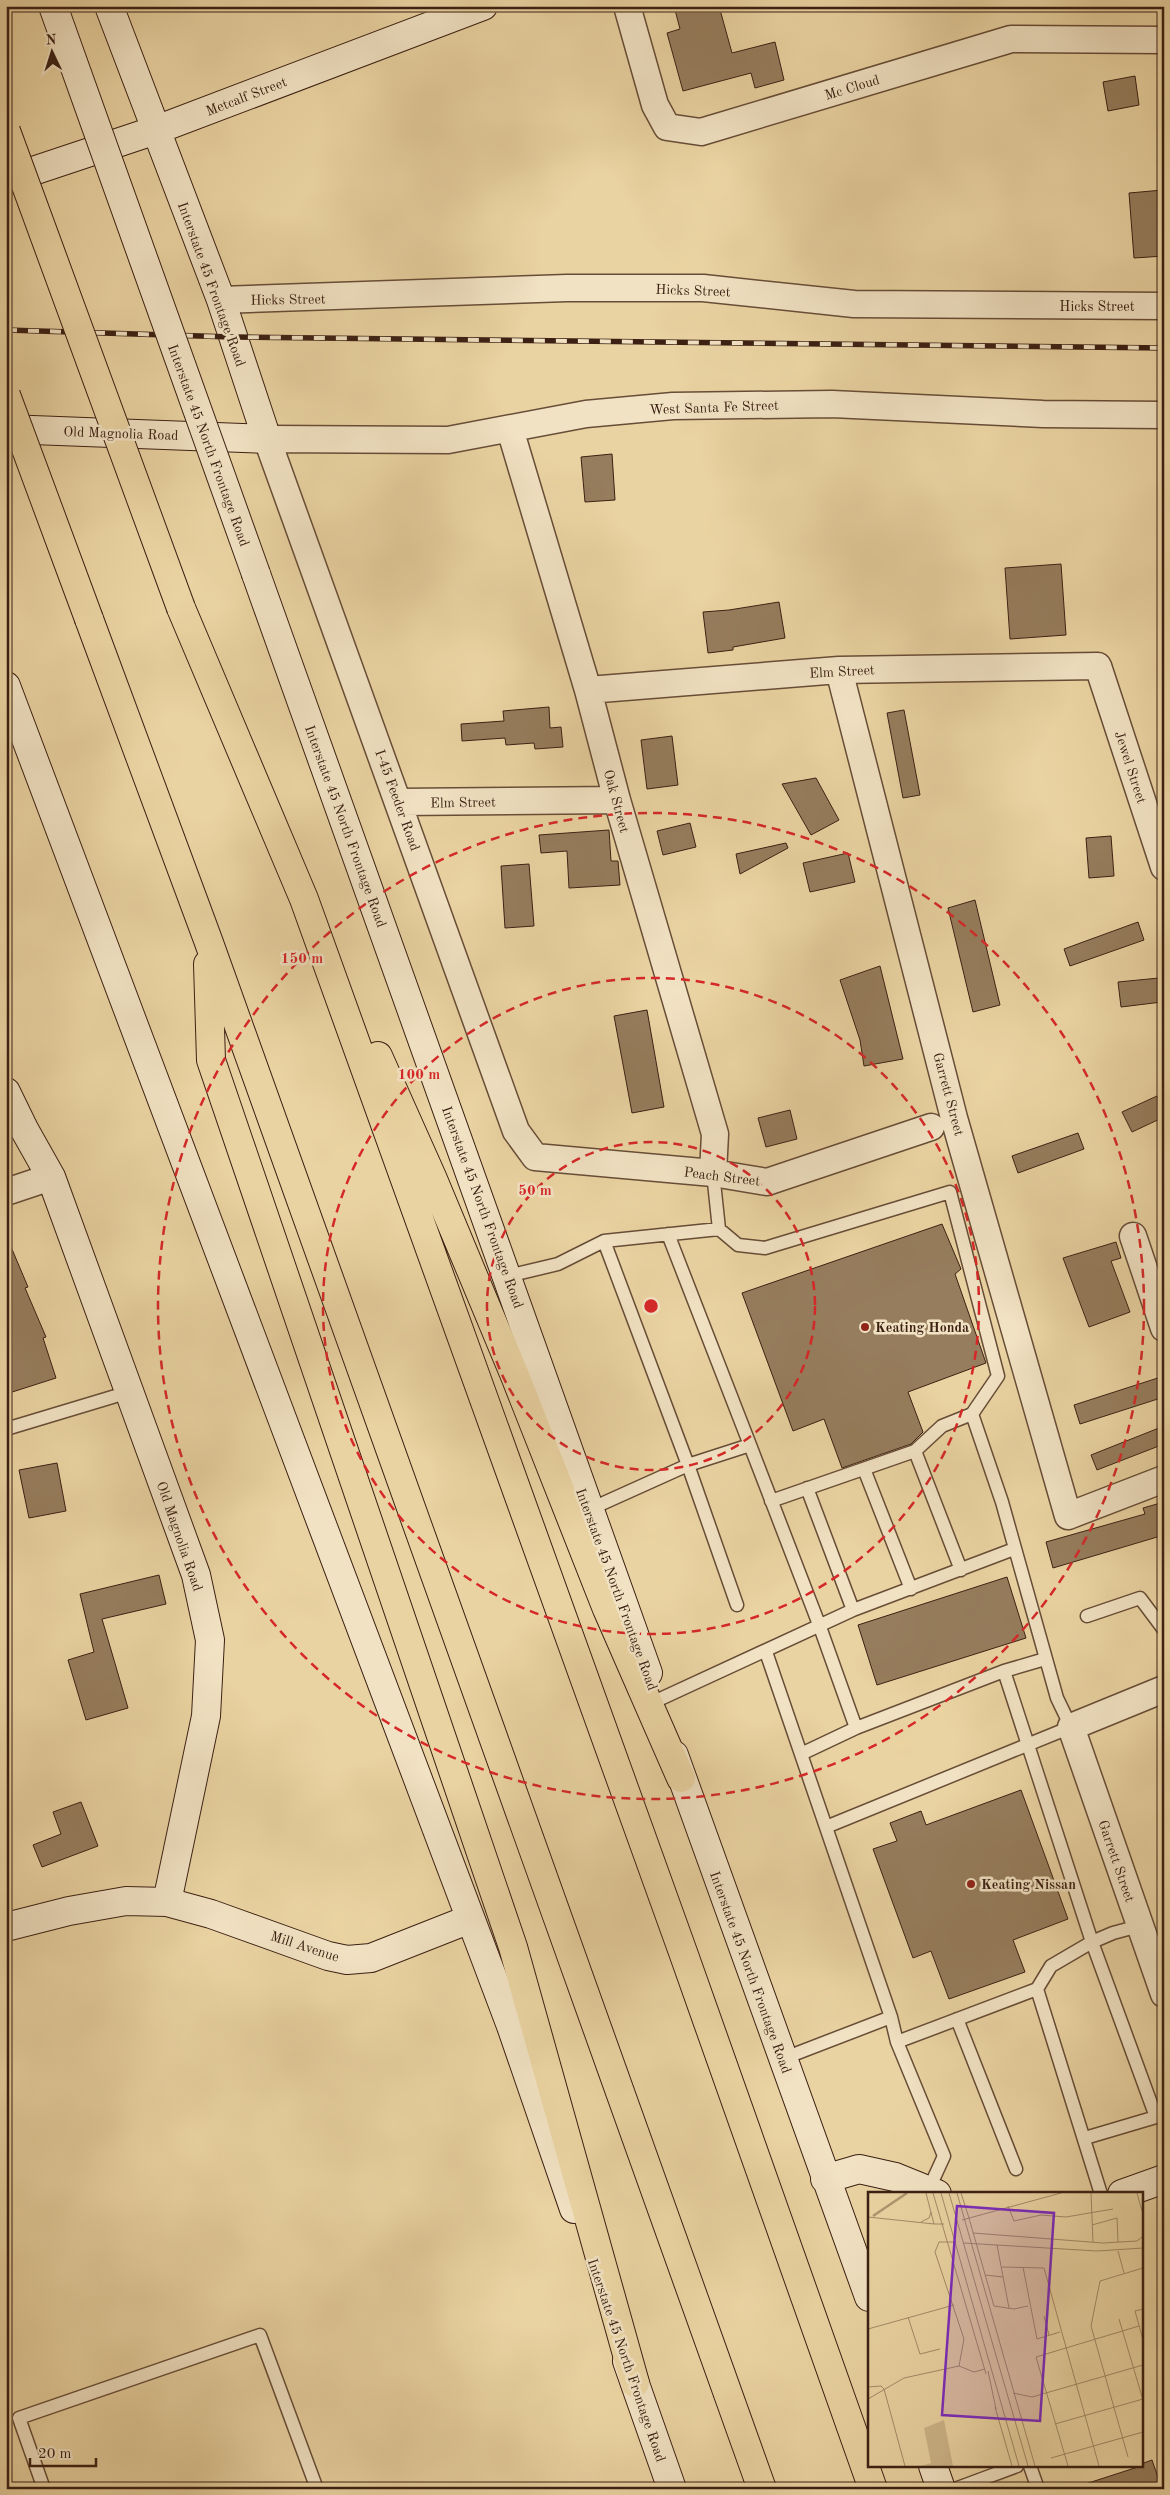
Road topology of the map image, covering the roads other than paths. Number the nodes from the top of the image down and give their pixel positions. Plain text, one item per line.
1 (53, 6) edge
2 (109, 6) edge
3 (483, 6) edge
4 (627, 6) edge
5 (1164, 40) edge
6 (156, 130) junction
7 (6, 131) edge
8 (6, 180) edge
9 (221, 300) junction
10 (1164, 306) edge
11 (6, 396) edge
12 (1164, 415) edge
13 (6, 429) edge
14 (510, 429) junction
15 (266, 439) junction
16 (1098, 666) joint
17 (839, 670) junction
18 (6, 686) edge
19 (588, 690) junction
20 (617, 800) junction
21 (399, 802) junction
22 (1164, 867) edge
23 (304, 899) junction
24 (208, 940) junction
25 (6, 1092) edge
26 (931, 1126) dead end
27 (534, 1157) joint
28 (713, 1173) junction
29 (51, 1177) junction
30 (6, 1192) edge
31 (719, 1228) junction
32 (668, 1234) junction
33 (1133, 1236) dead end
34 (604, 1241) junction
35 (508, 1276) junction
36 (1164, 1328) edge
37 (129, 1392) junction
38 (972, 1414) junction
39 (6, 1429) edge
40 (750, 1445) junction
41 (915, 1451) junction
42 (688, 1465) junction
43 (864, 1469) junction
44 (1164, 1480) edge
45 (808, 1488) junction
46 (771, 1501) junction
47 (588, 1510) junction
48 (1014, 1549) junction
49 (961, 1570) junction
50 (911, 1589) junction
51 (737, 1605) dead end
52 (853, 1610) junction
53 (1087, 1616) dead end
54 (820, 1627) junction
55 (1164, 1630) edge
56 (766, 1652) junction
57 (1046, 1659) junction
58 (1004, 1671) junction
59 (1164, 1689) edge
60 (658, 1700) junction
61 (1072, 1727) junction
62 (856, 1728) junction
63 (1029, 1744) junction
64 (801, 1754) junction
65 (681, 1778) junction
66 (826, 1827) junction
67 (167, 1902) junction
68 (470, 1919) junction
69 (1139, 1926) junction
70 (6, 1927) edge
71 (1092, 1942) junction
72 (1036, 1989) junction
73 (1164, 1994) edge
74 (891, 2017) junction
75 (957, 2019) junction
76 (897, 2042) junction
77 (782, 2059) junction
78 (1085, 2138) junction
79 (1016, 2169) dead end
80 (825, 2179) junction
81 (1164, 2179) edge
82 (933, 2192) edge
83 (1100, 2192) edge
84 (1128, 2192) edge
85 (868, 2293) edge
86 (634, 2383) junction
87 (934, 2468) edge
88 (1012, 2468) edge
89 (1031, 2468) edge
90 (44, 2489) edge
91 (317, 2489) edge
92 (672, 2489) edge
93 (762, 2489) edge
94 (873, 2489) edge
95 (941, 2489) edge
96 (955, 2489) edge
97 (1038, 2489) edge

1 - 35 main road, Interstate 45 North Frontage Road, bridge
2 - 6 main road, Interstate 45 Frontage Road
3 - 6 main road, Metcalf Street
4 - 5 street, Mc Cloud
6 - 8 main road, Metcalf Street
6 - 9 main road, Interstate 45 Frontage Road
7 - 23 highway, bridge
9 - 10 street, Hicks Street
9 - 15 main road, Interstate 45 Frontage Road
11 - 24 highway, bridge
12 - 14 street, West Santa Fe Street
13 - 15 main road, Old Magnolia Road
14 - 15 street, West Santa Fe Street
14 - 19 street, Oak Street
15 - 21 street, I-45 Feeder Road
16 - 17 street, Elm Street
16 - 22 street, Jewel Street
17 - 19 street, Elm Street
17 - 44 street, Garrett Street
18 - 68 main road, Interstate 45 North Frontage Road
19 - 20 street, Oak Street
20 - 21 street, Elm Street
20 - 28 street, Oak Street
21 - 27 street, I-45 Feeder Road
23 - 65 highway
23 - 94 highway
24 - 86 highway
24 - 93 highway
25 - 29 main road, Old Magnolia Road
26 - 28 street, Peach Street
27 - 28 street, Peach Street
28 - 31 lane
29 - 30 street
29 - 37 main road, Old Magnolia Road
31 - 32 lane
31 - 38 lane
32 - 34 lane
32 - 40 lane
33 - 36 street
34 - 35 lane
34 - 42 lane
35 - 47 main road, Interstate 45 North Frontage Road
37 - 39 lane
37 - 67 main road, Old Magnolia Road
38 - 41 lane
38 - 48 lane
40 - 42 lane
40 - 46 lane
41 - 43 lane
41 - 49 lane
42 - 47 lane
42 - 51 lane
43 - 45 lane
43 - 50 lane
45 - 46 lane
45 - 52 lane
46 - 54 lane
47 - 60 main road, Interstate 45 North Frontage Road
48 - 49 lane
48 - 57 lane
49 - 50 lane
50 - 52 lane
52 - 54 lane
53 - 55 lane
54 - 56 lane
54 - 62 lane
56 - 60 lane
56 - 64 lane
57 - 58 lane
57 - 61 lane
58 - 62 lane
58 - 63 lane
59 - 61 street
60 - 65 main road, Interstate 45 North Frontage Road
61 - 63 lane
61 - 69 street, Garrett Street
62 - 64 lane
63 - 66 lane
63 - 71 lane
64 - 66 lane
65 - 77 main road, Interstate 45 North Frontage Road
66 - 74 lane
67 - 68 main road, Mill Avenue
67 - 70 main road
68 - 86 main road, Interstate 45 North Frontage Road
69 - 71 lane
69 - 73 street, Garrett Street
71 - 72 lane
71 - 78 lane
72 - 75 lane
72 - 78 lane
74 - 76 lane
74 - 77 lane
75 - 76 lane
75 - 79 lane
76 - 82 lane
77 - 80 main road, Interstate 45 North Frontage Road
78 - 83 lane
80 - 82 main road
80 - 85 main road, Interstate 45 North Frontage Road
81 - 84 main road
86 - 92 main road, Interstate 45 North Frontage Road
87 - 95 main road
88 - 96 lane
89 - 97 lane
90 - 91 lane

